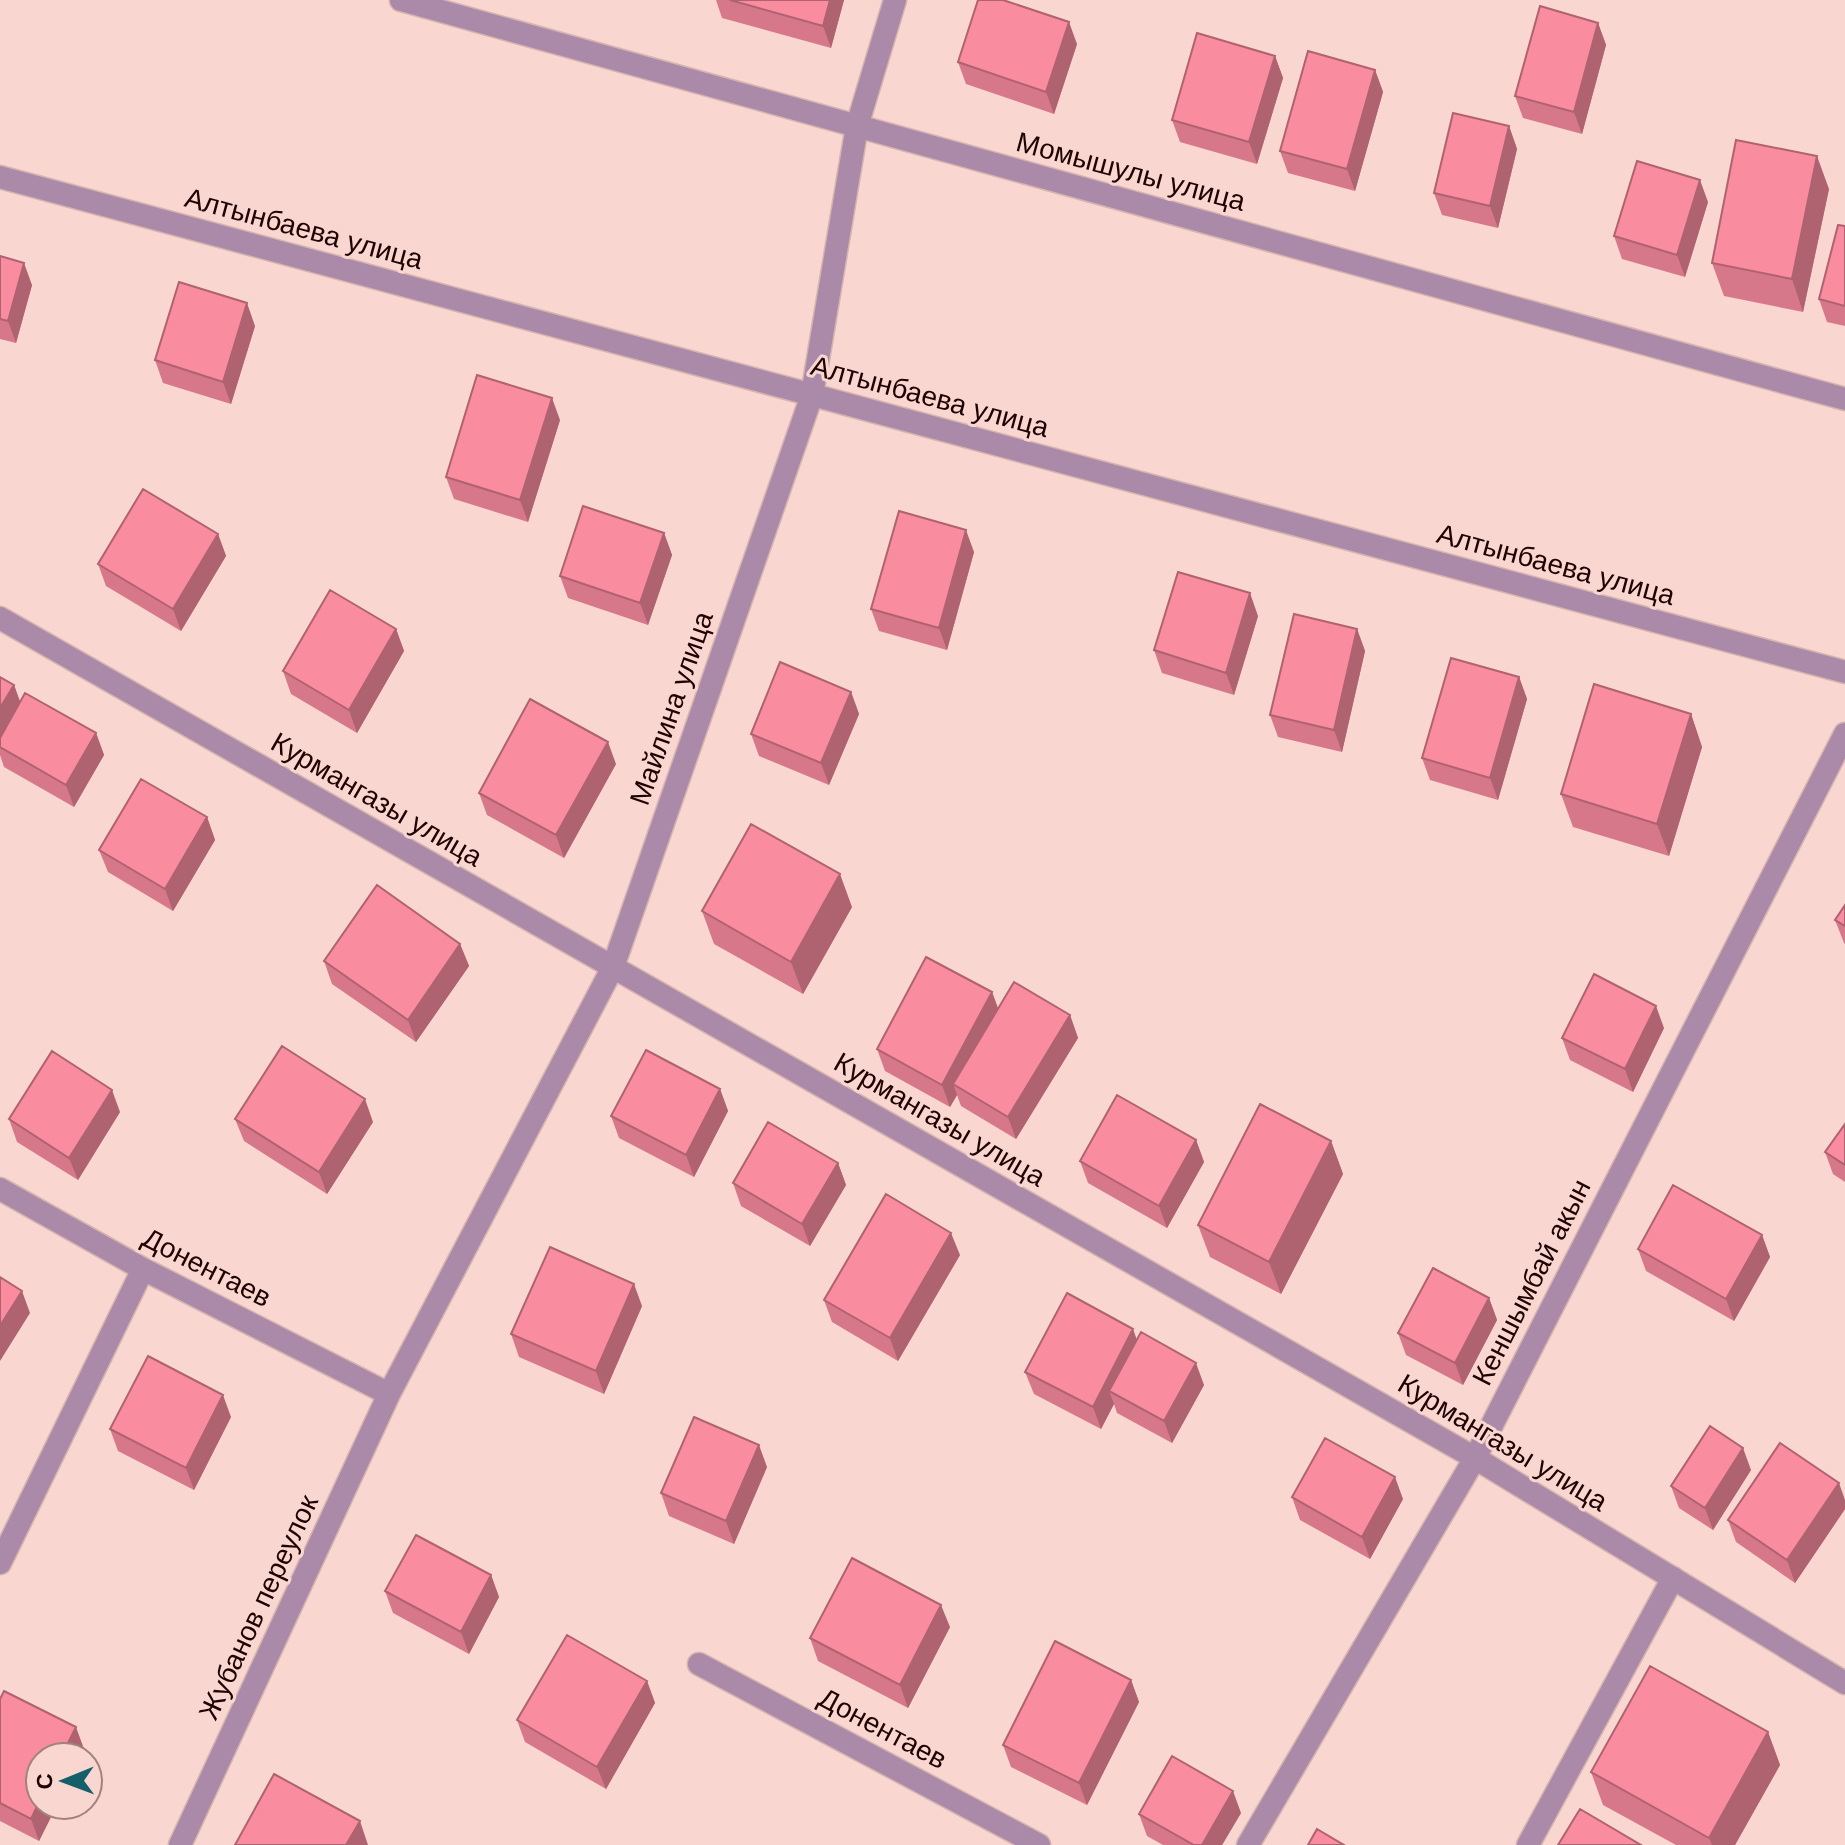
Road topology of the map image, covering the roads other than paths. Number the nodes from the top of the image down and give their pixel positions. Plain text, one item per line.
1 (401, 0) edge
2 (895, 0) edge
3 (857, 126) junction
4 (0, 177) edge
5 (812, 395) junction
6 (1845, 399) edge
7 (0, 618) edge
8 (1845, 672) edge
9 (1845, 734) edge
10 (613, 967) junction
11 (0, 1189) edge
12 (143, 1269) junction
13 (389, 1394) junction
14 (1475, 1458) junction
15 (0, 1563) edge
16 (1673, 1578) junction
17 (699, 1664) dead end
18 (1845, 1683) edge
19 (180, 1845) edge
20 (1039, 1845) edge
21 (1248, 1845) edge
22 (1528, 1845) edge

1 - 3 street, Момышулы улица
2 - 3 street, Майлина улица
3 - 5 street, Майлина улица
3 - 6 street, Момышулы улица
4 - 5 street, Алтынбаева улица
5 - 8 street, Алтынбаева улица
5 - 10 street, Майлина улица
7 - 10 street, Курмангазы улица
9 - 14 street, Кеншымбай акын
10 - 13 street, Майлина улица
10 - 14 street, Курмангазы улица
11 - 12 street, Донентаев
12 - 13 street, Донентаев
12 - 15 street
13 - 19 street, Жубанов переулок
14 - 16 street, Курмангазы улица
14 - 21 street, Кеншымбай акын
16 - 18 street, Курмангазы улица
16 - 22 street
17 - 20 street, Донентаев

